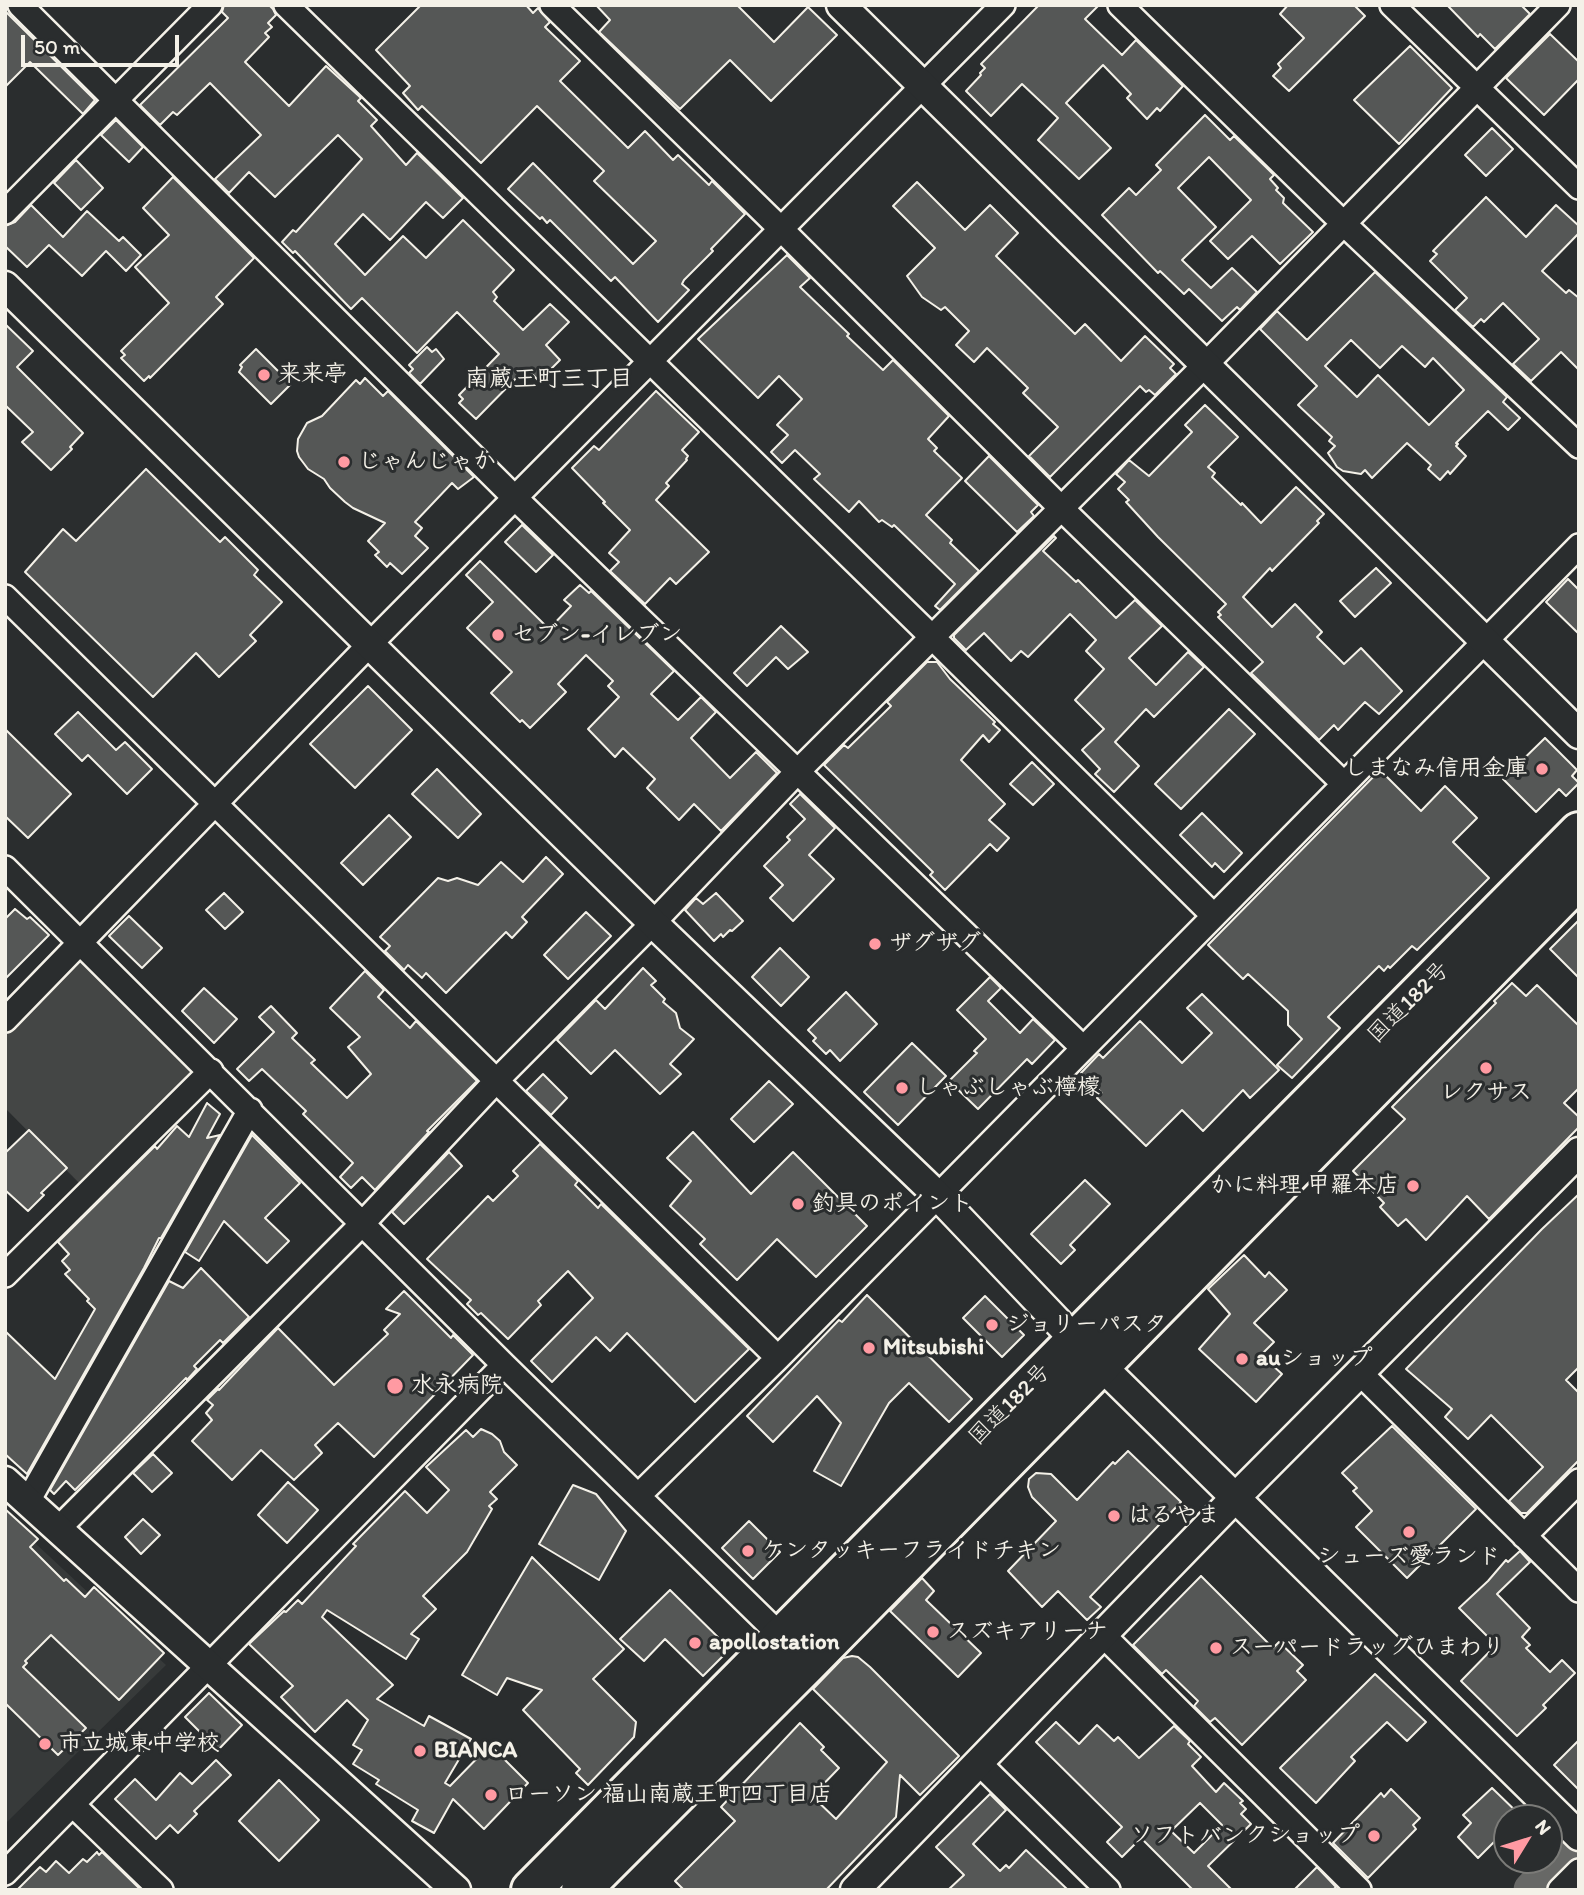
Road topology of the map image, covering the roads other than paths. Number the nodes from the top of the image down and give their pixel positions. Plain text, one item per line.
1 (20, 5) edge
2 (210, 5) edge
3 (286, 5) edge
4 (552, 5) edge
5 (841, 5) edge
6 (1003, 5) edge
7 (1120, 5) edge
8 (1392, 5) edge
9 (1558, 5) edge
10 (924, 86) junction
11 (1476, 88) junction
12 (116, 101) junction
13 (1579, 187) edge
14 (5, 212) edge
15 (1343, 223) junction
16 (782, 229) junction
17 (5, 286) edge
18 (650, 361) junction
19 (1204, 366) junction
20 (1579, 446) edge
21 (515, 498) junction
22 (1062, 509) junction
23 (1579, 546) edge
24 (5, 597) edge
25 (933, 638) junction
26 (1486, 642) junction
27 (371, 643) junction
28 (1579, 734) edge
29 (798, 771) junction
30 (1343, 783) junction
31 (215, 805) junction
32 (1579, 832) edge
33 (5, 867) edge
34 (1579, 879) edge
35 (1214, 916) junction
36 (653, 923) junction
37 (80, 943) junction
38 (5, 1020) edge
39 (1083, 1048) junction
40 (211, 1071) junction
41 (496, 1082) junction
42 (250, 1110) junction
43 (1579, 1152) edge
44 (937, 1196) junction
45 (363, 1223) junction
46 (5, 1275) edge
47 (1088, 1353) junction
48 (778, 1358) junction
49 (504, 1365) junction
50 (1361, 1374) junction
51 (5, 1481) edge
52 (1579, 1481) edge
53 (639, 1494) junction
54 (1236, 1497) junction
55 (28, 1502) junction
56 (58, 1529) junction
57 (1524, 1536) junction
58 (1579, 1590) edge
59 (1102, 1635) junction
60 (781, 1636) junction
61 (209, 1666) junction
62 (979, 1763) junction
63 (73, 1805) junction
64 (1571, 1828) edge
65 (1579, 1871) edge
66 (5, 1873) edge
67 (162, 1890) edge
68 (456, 1890) edge
69 (531, 1890) edge
70 (581, 1890) edge
71 (856, 1890) edge
72 (1108, 1890) edge
73 (1359, 1890) edge
74 (1560, 1890) edge

1 - 12 street
2 - 12 street
3 - 18 street
4 - 16 street
5 - 10 street
6 - 10 street
7 - 15 street
8 - 11 street
9 - 11 street
10 - 16 street
10 - 19 street
11 - 13 street
11 - 15 street
12 - 14 street
12 - 21 street
15 - 19 street
15 - 20 street
16 - 18 street
16 - 22 street
17 - 27 street
18 - 21 street
18 - 25 street
19 - 22 street
19 - 26 street
21 - 27 street
21 - 29 street
22 - 25 street
22 - 30 street
23 - 26 street
24 - 31 street
25 - 29 street
25 - 35 street
26 - 28 street
26 - 30 street
27 - 31 street
27 - 36 street
29 - 36 street
29 - 39 street
30 - 35 street
31 - 37 street
31 - 41 street
32 - 47 highway, 国道182号
33 - 37 street
34 - 47 highway, 国道182号
35 - 39 street
36 - 41 street
36 - 44 street
37 - 38 street
37 - 40 street
39 - 44 street
40 - 42 street
40 - 46 street
41 - 45 street
41 - 48 street
42 - 45 street
42 - 55 street
43 - 50 street
44 - 47 street
44 - 48 street
45 - 49 street
45 - 56 street
47 - 54 street
47 - 60 highway, 国道182号
47 - 70 highway, 国道182号
48 - 53 street
49 - 53 street
49 - 61 street
50 - 54 street
50 - 57 street
51 - 55 street
52 - 57 street
53 - 60 street
54 - 59 street
54 - 64 street
55 - 56 street
56 - 61 street
57 - 58 street
59 - 62 street
59 - 73 street
60 - 69 highway, 国道182号
61 - 63 street
61 - 68 street
62 - 71 street
62 - 72 street
63 - 66 street
63 - 67 street
65 - 74 street

